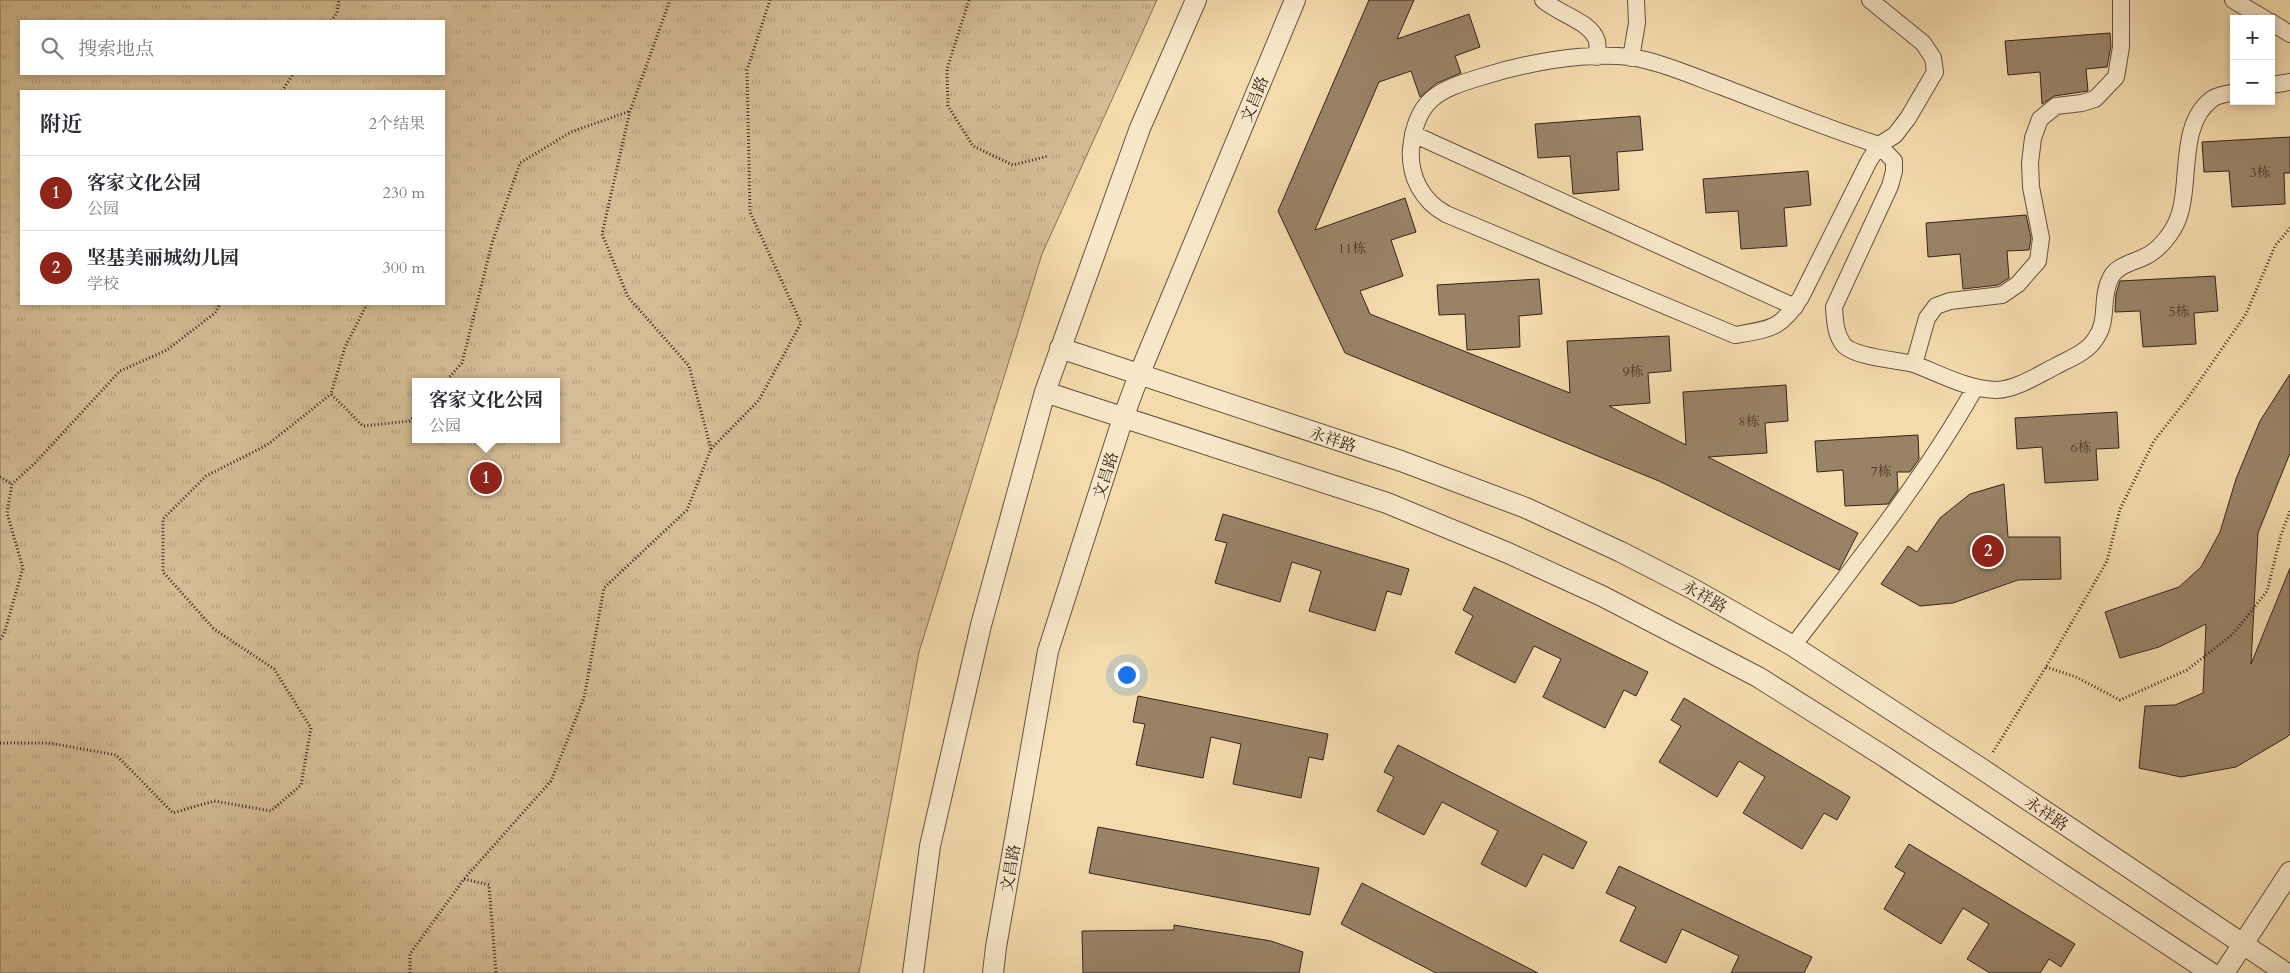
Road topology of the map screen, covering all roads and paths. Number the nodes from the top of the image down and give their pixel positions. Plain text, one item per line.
1 (339, 0) edge
2 (670, 0) edge
3 (770, 0) edge
4 (970, 0) edge
5 (1196, 0) edge
6 (1295, 0) edge
7 (1543, 0) edge
8 (1636, 0) edge
9 (1870, 0) edge
10 (2121, 0) edge
11 (2232, 0) edge
12 (2259, 15) edge
13 (332, 20) edge
14 (2275, 25) edge
15 (2290, 34) edge
16 (1597, 57) junction
17 (1631, 58) junction
18 (292, 75) edge
19 (2290, 82) edge
20 (2275, 84) edge
21 (283, 90) edge
22 (2230, 93) edge
23 (630, 111) junction
24 (1413, 134) junction
25 (1879, 145) junction
26 (1048, 156) dead end
27 (2290, 228) edge
28 (219, 305) edge
29 (366, 305) edge
30 (1795, 307) junction
31 (1060, 348) junction
32 (1914, 364) junction
33 (1139, 375) junction
34 (449, 378) edge
35 (1975, 388) junction
36 (1045, 392) junction
37 (331, 394) junction
38 (1123, 418) junction
39 (412, 419) edge
40 (711, 449) junction
41 (0, 477) edge
42 (12, 484) junction
43 (2290, 511) edge
44 (0, 639) edge
45 (1793, 646) junction
46 (2046, 667) junction
47 (0, 743) edge
48 (1982, 769) junction
49 (2290, 872) edge
50 (464, 879) junction
51 (2244, 944) junction
52 (410, 973) edge
53 (496, 973) edge
54 (913, 973) edge
55 (993, 973) edge
56 (2211, 973) edge
57 (2224, 973) edge
58 (2286, 973) edge

1 - 13 path
2 - 23 path
3 - 40 path
4 - 26 path
5 - 31 street
6 - 33 street, 文昌路
7 - 16 street
8 - 17 street
9 - 25 street
10 - 32 street
11 - 12 street
14 - 15 street
16 - 17 street
16 - 24 street
17 - 25 street
18 - 21 path
19 - 20 street
22 - 35 street
23 - 34 path
23 - 40 path
24 - 30 street
24 - 30 street
25 - 30 street
25 - 32 street
27 - 46 path
28 - 42 path
29 - 37 path
31 - 33 street, 永祥路
31 - 36 street
32 - 35 street
33 - 38 street, 文昌路
33 - 45 street, 永祥路
35 - 45 street
36 - 38 street
36 - 54 street
37 - 39 path
37 - 47 path
38 - 55 street, 文昌路
38 - 56 street
40 - 50 path
41 - 42 path
42 - 44 path
43 - 46 path
45 - 48 street, 永祥路
46 - 48 path
48 - 51 street, 永祥路
49 - 51 street
50 - 52 path
50 - 53 path
51 - 57 street
51 - 58 street, 永祥路

